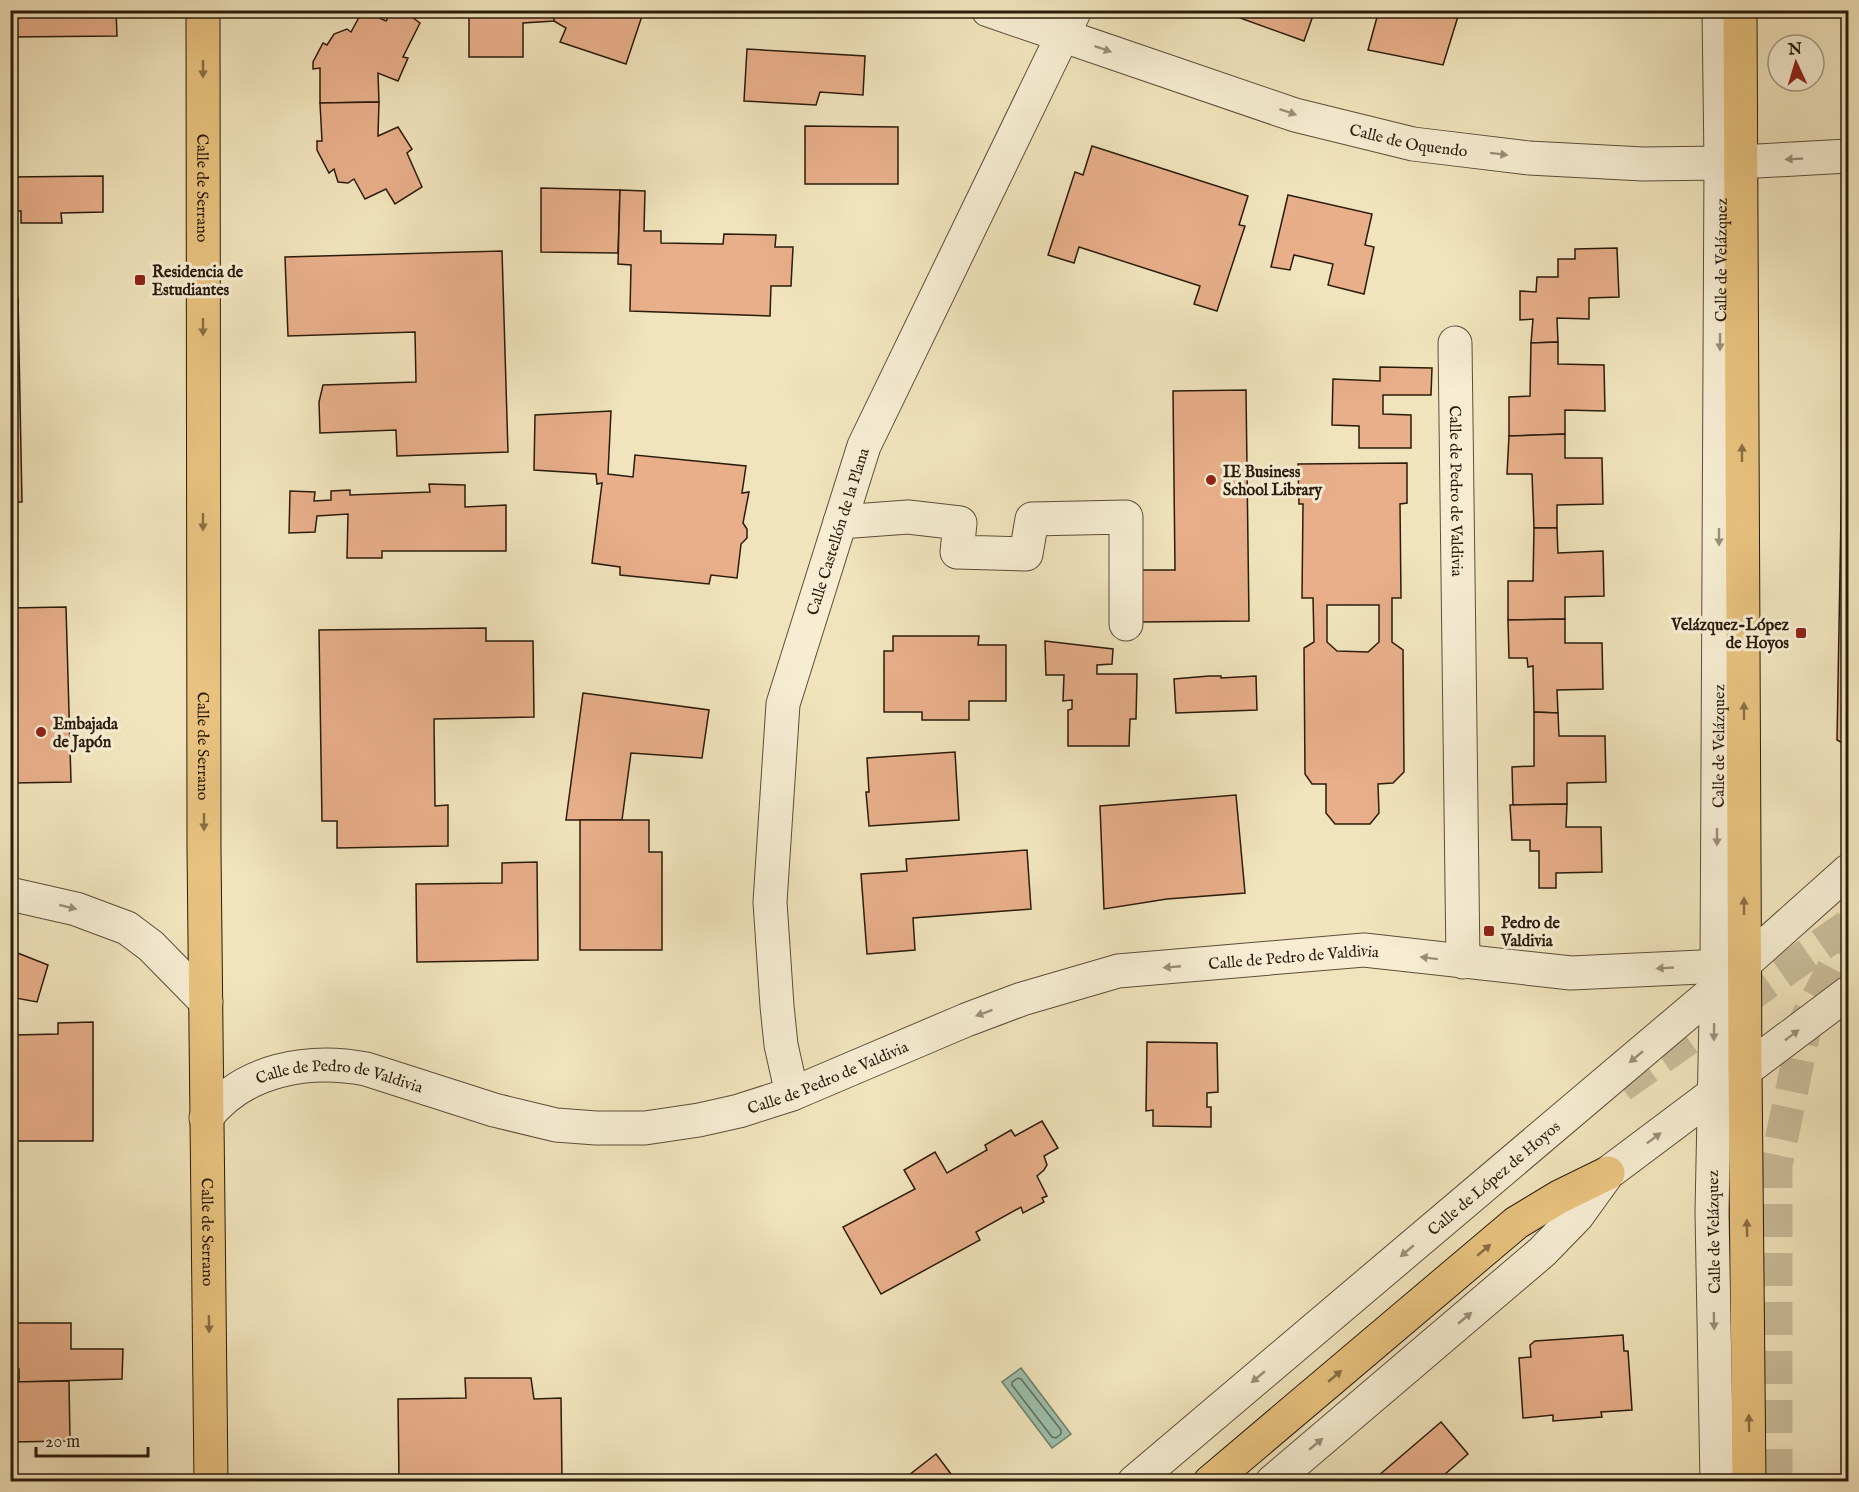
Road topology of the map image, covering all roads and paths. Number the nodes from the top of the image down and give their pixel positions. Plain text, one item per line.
1 (203, 10) edge
2 (988, 10) edge
3 (1719, 10) edge
4 (1740, 10) edge
5 (1069, 23) edge
6 (1848, 156) edge
7 (1731, 162) junction
8 (1455, 343) dead end
9 (840, 522) junction
10 (1126, 624) dead end
11 (1848, 871) edge
12 (10, 894) edge
13 (1462, 962) junction
14 (1726, 974) junction
15 (1848, 993) edge
16 (206, 1002) junction
17 (1745, 1070) junction
18 (792, 1094) junction
19 (1713, 1094) junction
20 (206, 1118) junction
21 (1608, 1173) junction
22 (212, 1482) edge
23 (1134, 1482) edge
24 (1210, 1482) edge
25 (1272, 1482) edge
26 (1717, 1482) edge
27 (1749, 1482) edge

1 -> 16 main road, Calle de Serrano
2 - 5 street, Calle de Oquendo
3 - 7 street, Calle de Velázquez
4 - 7 main road, Calle de Velázquez
5 -> 7 street, Calle de Oquendo
5 - 9 street, Calle Castellón de la Plana
6 -> 7 street, Calle de Oquendo
7 - 14 main road, Calle de Velázquez
8 - 13 street, Calle de Pedro de Valdivia
9 - 10 street
9 - 18 street, Calle Castellón de la Plana
11 - 14 street, Calle de López de Hoyos
12 -> 16 street
14 -> 13 street, Calle de Pedro de Valdivia
13 -> 18 street, Calle de Pedro de Valdivia
14 - 17 main road, Calle de Velázquez
14 -> 19 street, Calle de Velázquez
14 -> 23 street, Calle de López de Hoyos
17 -> 15 street
16 - 20 main road, Calle de Serrano
17 - 19 street
27 -> 17 main road, Calle de Velázquez
18 - 20 street, Calle de Pedro de Valdivia
21 -> 19 street
19 -> 26 street, Calle de Velázquez
20 -> 22 main road, Calle de Serrano
24 -> 21 main road
25 -> 21 street

